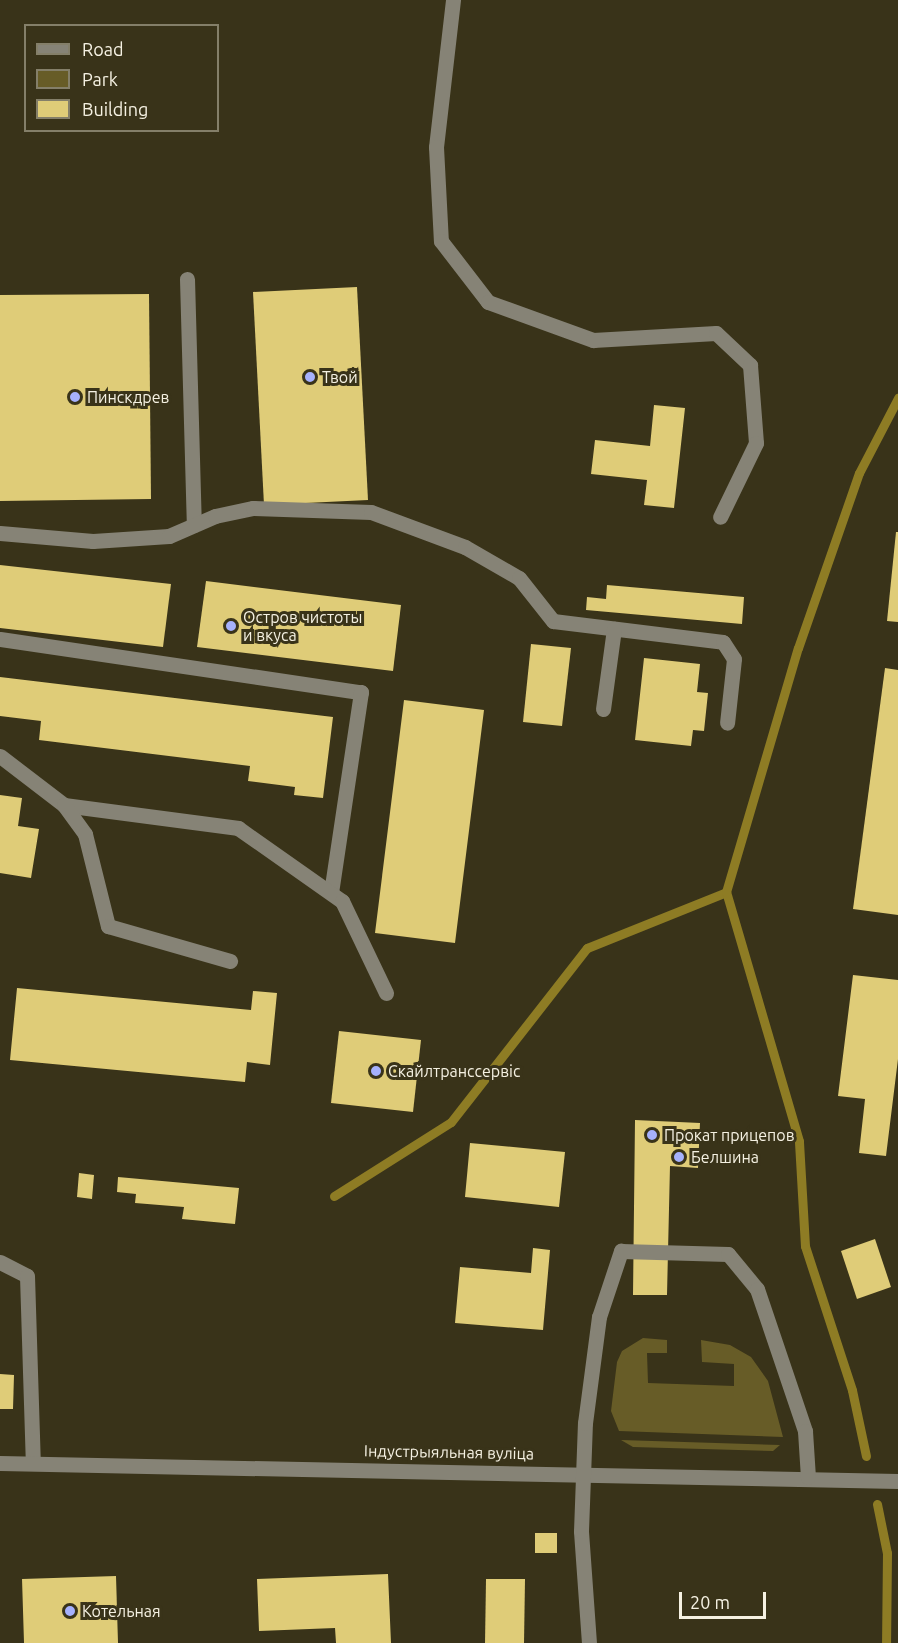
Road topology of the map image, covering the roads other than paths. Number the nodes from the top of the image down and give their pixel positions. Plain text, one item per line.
1 (453, 0) edge
2 (187, 279) dead end
3 (720, 517) dead end
4 (194, 525) junction
5 (0, 533) edge
6 (614, 629) junction
7 (0, 639) edge
8 (603, 709) dead end
9 (727, 723) dead end
10 (0, 756) edge
11 (64, 805) junction
12 (331, 893) junction
13 (230, 962) dead end
14 (386, 993) dead end
15 (0, 1262) edge
16 (0, 1463) edge
17 (33, 1463) junction
18 (584, 1472) junction
19 (808, 1477) junction
20 (898, 1481) edge
21 (589, 1643) edge

1 - 3 street
2 - 4 street
4 - 5 street
4 - 6 street
6 - 8 street
6 - 9 street
7 - 12 street
10 - 11 street
11 - 12 street
11 - 13 street
12 - 14 street
15 - 17 street
16 - 17 street, Індустрыяльная вуліца
17 - 18 street, Індустрыяльная вуліца
18 - 19 street, Індустрыяльная вуліца
18 - 19 street
18 - 21 street
19 - 20 street, Індустрыяльная вуліца

